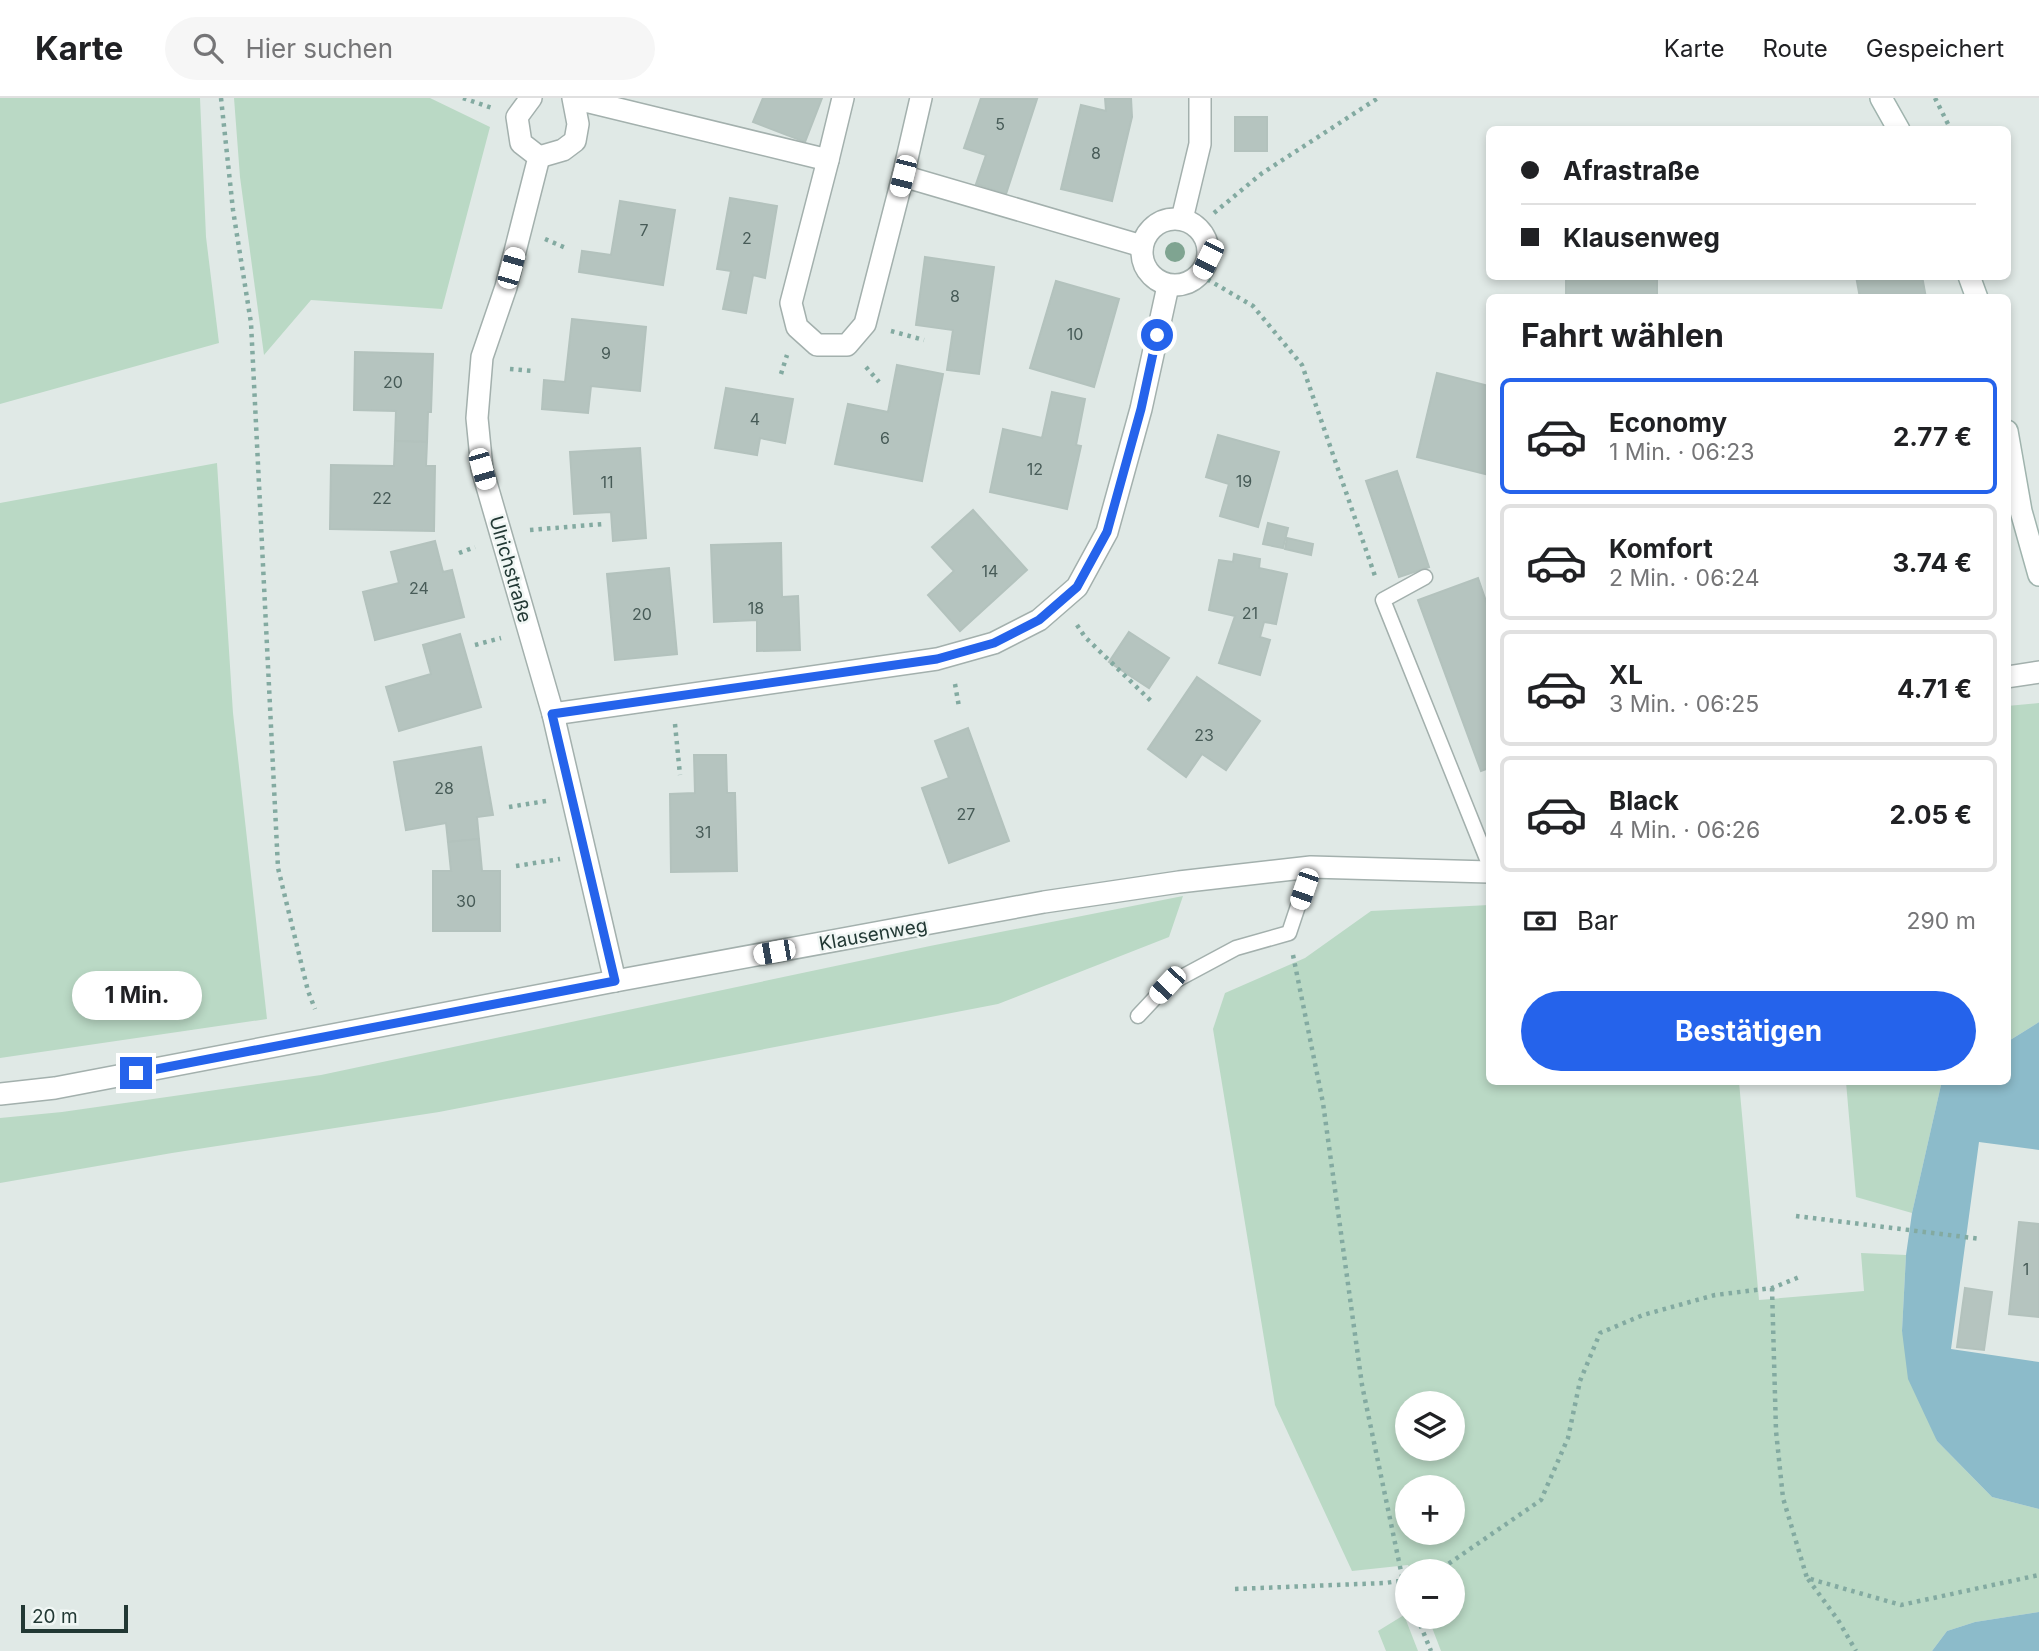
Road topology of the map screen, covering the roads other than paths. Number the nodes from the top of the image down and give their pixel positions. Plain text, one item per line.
1 (531, 98) edge
2 (573, 98) edge
3 (843, 98) edge
4 (921, 98) edge
5 (1200, 98) edge
6 (1881, 98) edge
7 (1897, 126) edge
8 (539, 157) junction
9 (828, 160) junction
10 (903, 176) junction
11 (1189, 223) junction
12 (1142, 246) junction
13 (1168, 286) junction
14 (2011, 454) edge
15 (2039, 575) edge
16 (1425, 577) dead end
17 (2039, 672) edge
18 (2011, 676) edge
19 (552, 714) junction
20 (1486, 857) edge
21 (1311, 867) junction
22 (1486, 872) edge
23 (615, 981) junction
24 (1138, 1016) dead end
25 (0, 1094) edge

1 - 8 street
2 - 8 street
2 - 9 street
3 - 9 street
4 - 10 street
5 - 11 street
6 - 7 street
8 - 19 street, Ulrichstraße
9 - 10 street
10 - 12 street
11 - 12 street
11 - 13 street
12 - 13 street
13 - 19 street
14 - 15 street
16 - 20 lane
17 - 18 street
19 - 23 street, Ulrichstraße
21 - 22 street, Klausenweg
21 - 23 street, Klausenweg
21 - 24 lane
23 - 25 street, Klausenweg

